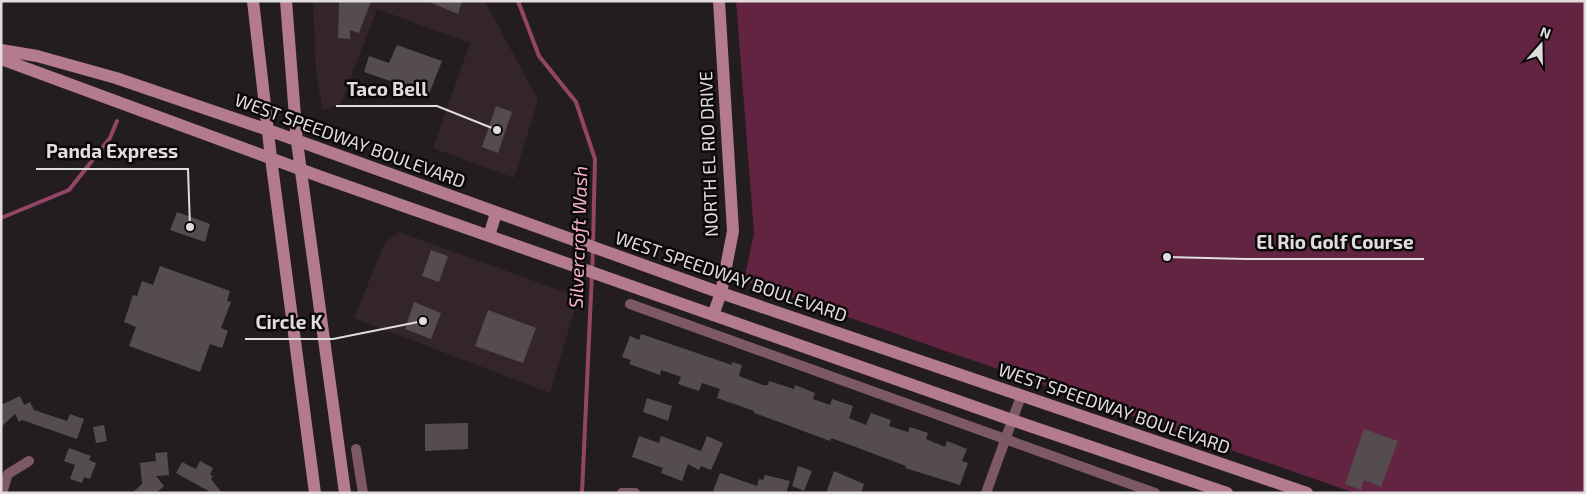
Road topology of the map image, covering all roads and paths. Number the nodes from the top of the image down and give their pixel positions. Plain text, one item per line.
1 (253, 1) edge
2 (286, 1) edge
3 (719, 1) edge
4 (1, 50) edge
5 (1, 59) edge
6 (268, 130) junction
7 (297, 142) junction
8 (271, 158) junction
9 (301, 169) junction
10 (496, 213) junction
11 (489, 236) junction
12 (721, 293) junction
13 (630, 304) dead end
14 (713, 315) junction
15 (708, 332) junction
16 (1021, 396) junction
17 (1012, 420) junction
18 (1005, 440) junction
19 (356, 449) dead end
20 (29, 461) dead end
21 (2, 493) edge
22 (315, 493) edge
23 (345, 493) edge
24 (363, 493) edge
25 (622, 493) edge
26 (635, 493) edge
27 (986, 493) edge
28 (1155, 493) edge
29 (1227, 493) edge
30 (1307, 493) edge

1 - 6 main road
2 - 7 main road
3 - 12 main road, NORTH EL RIO DRIVE
4 - 6 main road, WEST SPEEDWAY BOULEVARD
5 - 8 main road
6 - 7 main road, WEST SPEEDWAY BOULEVARD
6 - 8 main road
7 - 9 main road
7 - 10 main road, WEST SPEEDWAY BOULEVARD
8 - 9 main road
8 - 22 main road
9 - 11 main road
9 - 23 main road
10 - 11 main road
10 - 12 main road, WEST SPEEDWAY BOULEVARD
11 - 14 main road
12 - 14 main road, NORTH EL RIO DRIVE
12 - 16 main road, WEST SPEEDWAY BOULEVARD
13 - 15 street
14 - 15 street, NORTH EL RIO DRIVE
14 - 17 main road
15 - 18 street
16 - 17 street
16 - 30 main road, WEST SPEEDWAY BOULEVARD
17 - 18 street
17 - 29 main road
18 - 27 street
18 - 28 street
19 - 24 street
20 - 21 street
25 - 26 street

